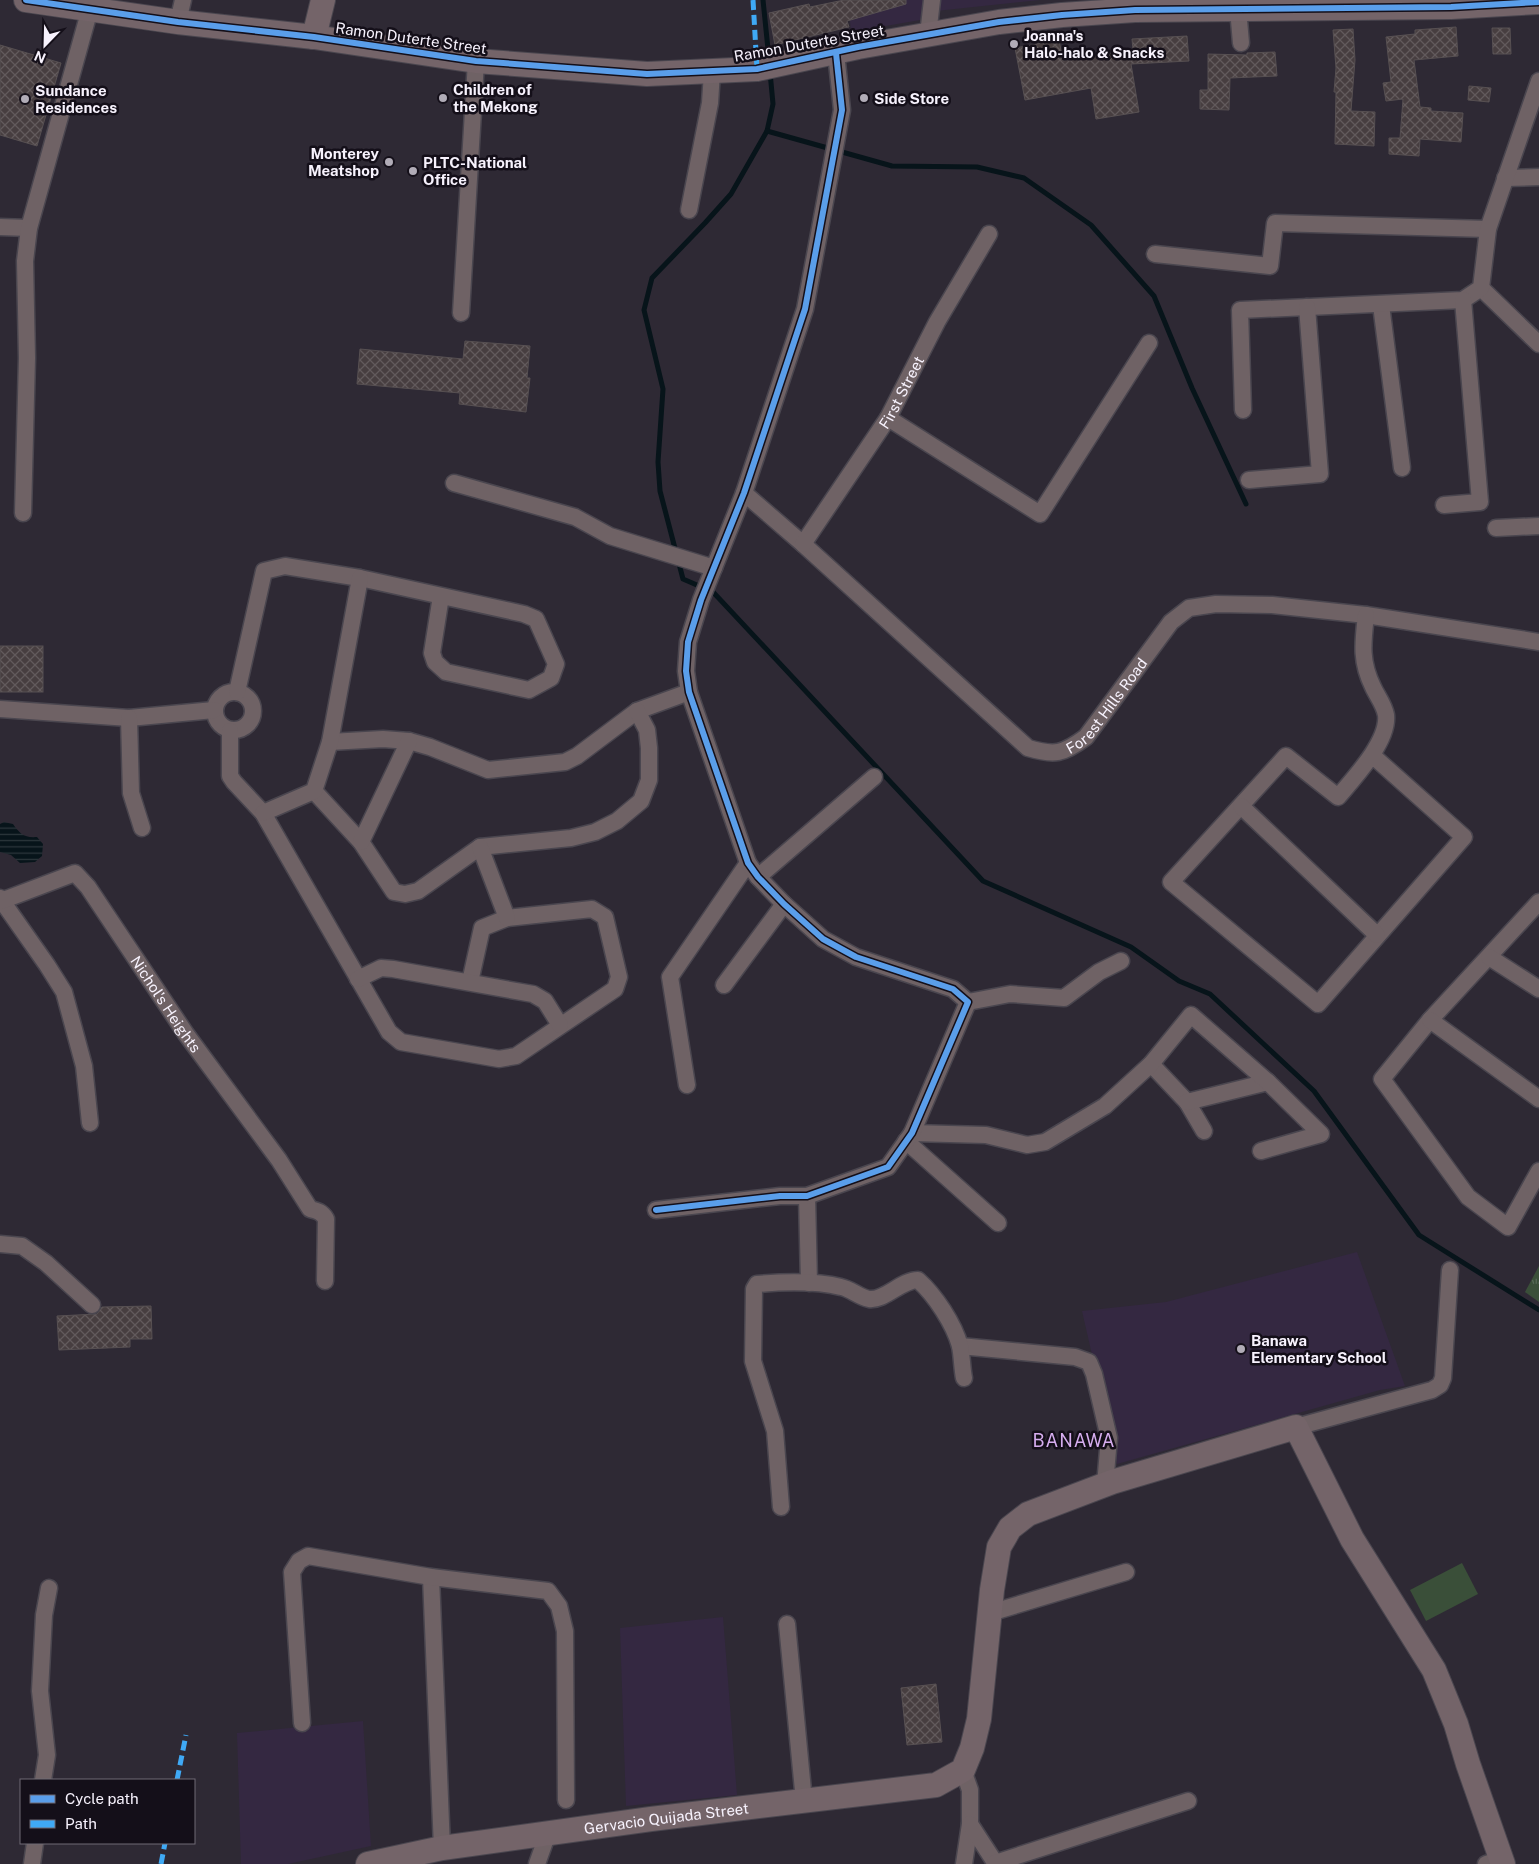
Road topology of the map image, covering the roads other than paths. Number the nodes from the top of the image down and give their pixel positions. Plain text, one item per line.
1 (26, 0) edge
2 (323, 0) edge
3 (932, 0) edge
4 (1537, 2) edge
5 (1450, 4) edge
6 (1135, 5) edge
7 (90, 9) junction
8 (1238, 9) junction
9 (181, 11) edge
10 (928, 34) junction
11 (314, 37) junction
12 (1241, 43) dead end
13 (836, 53) junction
14 (476, 61) junction
15 (712, 72) junction
16 (1539, 81) edge
17 (1539, 177) edge
18 (1505, 178) junction
19 (689, 210) dead end
20 (0, 227) edge
21 (29, 228) junction
22 (1488, 229) junction
23 (989, 234) dead end
24 (1155, 254) dead end
25 (1481, 288) junction
26 (1464, 300) junction
27 (1381, 305) junction
28 (1307, 307) junction
29 (461, 313) dead end
30 (1150, 343) dead end
31 (1539, 344) edge
32 (1243, 410) dead end
33 (888, 418) junction
34 (1402, 468) dead end
35 (1249, 480) dead end
36 (454, 483) dead end
37 (744, 493) junction
38 (1444, 505) dead end
39 (23, 513) dead end
40 (1539, 526) edge
41 (1496, 528) dead end
42 (803, 544) junction
43 (712, 571) junction
44 (360, 578) junction
45 (440, 596) junction
46 (1366, 615) junction
47 (1539, 642) edge
48 (237, 692) junction
49 (689, 692) junction
50 (0, 709) edge
51 (214, 710) junction
52 (637, 711) junction
53 (129, 718) junction
54 (230, 731) junction
55 (409, 741) junction
56 (330, 742) junction
57 (1373, 756) junction
58 (874, 777) dead end
59 (314, 791) junction
60 (1241, 806) junction
61 (263, 813) junction
62 (142, 828) dead end
63 (361, 842) junction
64 (480, 847) junction
65 (748, 863) junction
66 (758, 877) junction
67 (1, 900) edge
68 (1539, 902) edge
69 (784, 904) junction
70 (507, 918) junction
71 (1377, 935) junction
72 (1489, 957) junction
73 (1121, 961) dead end
74 (358, 979) junction
75 (470, 982) junction
76 (724, 985) dead end
77 (1539, 990) edge
78 (968, 1002) junction
79 (1430, 1020) junction
80 (560, 1025) junction
81 (1151, 1064) junction
82 (1268, 1082) junction
83 (687, 1085) dead end
84 (1539, 1099) edge
85 (1187, 1102) junction
86 (90, 1123) dead end
87 (1204, 1131) dead end
88 (909, 1137) junction
89 (1261, 1151) dead end
90 (1539, 1171) edge
91 (806, 1196) junction
92 (656, 1210) dead end
93 (998, 1223) dead end
94 (0, 1244) edge
95 (1450, 1270) dead end
96 (325, 1280) dead end
97 (809, 1283) junction
98 (92, 1305) dead end
99 (960, 1346) junction
100 (964, 1378) dead end
101 (1296, 1427) junction
102 (1104, 1485) junction
103 (781, 1507) dead end
104 (1126, 1572) dead end
105 (431, 1577) junction
106 (49, 1588) dead end
107 (990, 1613) junction
108 (787, 1624) dead end
109 (302, 1723) dead end
110 (963, 1770) junction
111 (43, 1779) edge
112 (566, 1800) dead end
113 (804, 1801) junction
114 (1188, 1802) dead end
115 (970, 1824) junction
116 (548, 1834) junction
117 (35, 1844) edge
118 (442, 1848) junction
119 (1496, 1862) edge
120 (996, 1863) edge
121 (32, 1864) edge
122 (368, 1864) edge
123 (537, 1864) edge
124 (964, 1864) edge

1 - 7 street, Ramon Duterte Street
2 - 11 street
3 - 10 street
4 - 5 street, Ramon Duterte Street
5 - 8 street, Ramon Duterte Street
6 - 8 street, Ramon Duterte Street
6 - 10 street, Ramon Duterte Street
7 - 9 street, Ramon Duterte Street
7 - 21 street
8 - 12 street
9 - 11 street, Ramon Duterte Street
10 - 13 street, Ramon Duterte Street
11 - 14 street, Ramon Duterte Street
13 - 15 street, Ramon Duterte Street
13 - 37 street
14 - 15 street, Ramon Duterte Street
14 - 29 street
15 - 19 street
16 - 18 street
17 - 18 street
18 - 22 street
20 - 21 street
21 - 39 street
22 - 24 street
22 - 25 street
23 - 33 street, First Street
25 - 26 street
25 - 31 street
26 - 27 street
26 - 38 street
27 - 28 street
27 - 34 street
28 - 32 street
28 - 35 street
30 - 33 street
33 - 42 street, First Street
36 - 43 street
37 - 42 street, Forest Hills Road
37 - 43 street
40 - 41 street
42 - 46 street, Forest Hills Road
43 - 49 street
44 - 45 street
44 - 48 street
44 - 56 street
45 - 45 street
46 - 47 street, Forest Hills Road
46 - 57 street
48 - 51 street
48 - 54 street
49 - 52 street
49 - 65 street
50 - 53 street
51 - 53 street
51 - 54 street
52 - 55 street
52 - 64 street
53 - 62 street
54 - 61 street
55 - 56 street
55 - 63 street
56 - 59 street
57 - 60 street
57 - 71 street
58 - 66 street
59 - 61 street
59 - 63 street
60 - 71 street
60 - 71 street
61 - 74 street
63 - 64 street
64 - 70 street
65 - 66 street
65 - 83 street
66 - 69 street
67 - 86 street
67 - 96 street, Nichol's Heights
68 - 72 street
69 - 76 street
69 - 78 street
70 - 75 street
70 - 80 street
72 - 77 street
72 - 79 street
73 - 78 street
74 - 75 street
74 - 80 street
75 - 80 street
78 - 88 street
79 - 84 street
79 - 90 street
81 - 82 street
81 - 85 street
81 - 88 street
82 - 85 street
82 - 89 street
85 - 87 street
88 - 91 street
88 - 93 street
91 - 92 street
91 - 97 street
94 - 98 street
95 - 101 street
97 - 99 street
97 - 103 street
99 - 100 street
99 - 102 street
101 - 102 street
101 - 119 street
102 - 107 street
104 - 107 street
105 - 109 street
105 - 112 street
105 - 118 street
106 - 111 street
107 - 110 street
108 - 113 street
110 - 113 street, Gervacio Quijada Street
110 - 115 street
113 - 116 street, Gervacio Quijada Street
114 - 120 street
115 - 120 street
115 - 124 street
116 - 118 street, Gervacio Quijada Street
116 - 123 street
117 - 121 street
118 - 122 street, Gervacio Quijada Street

